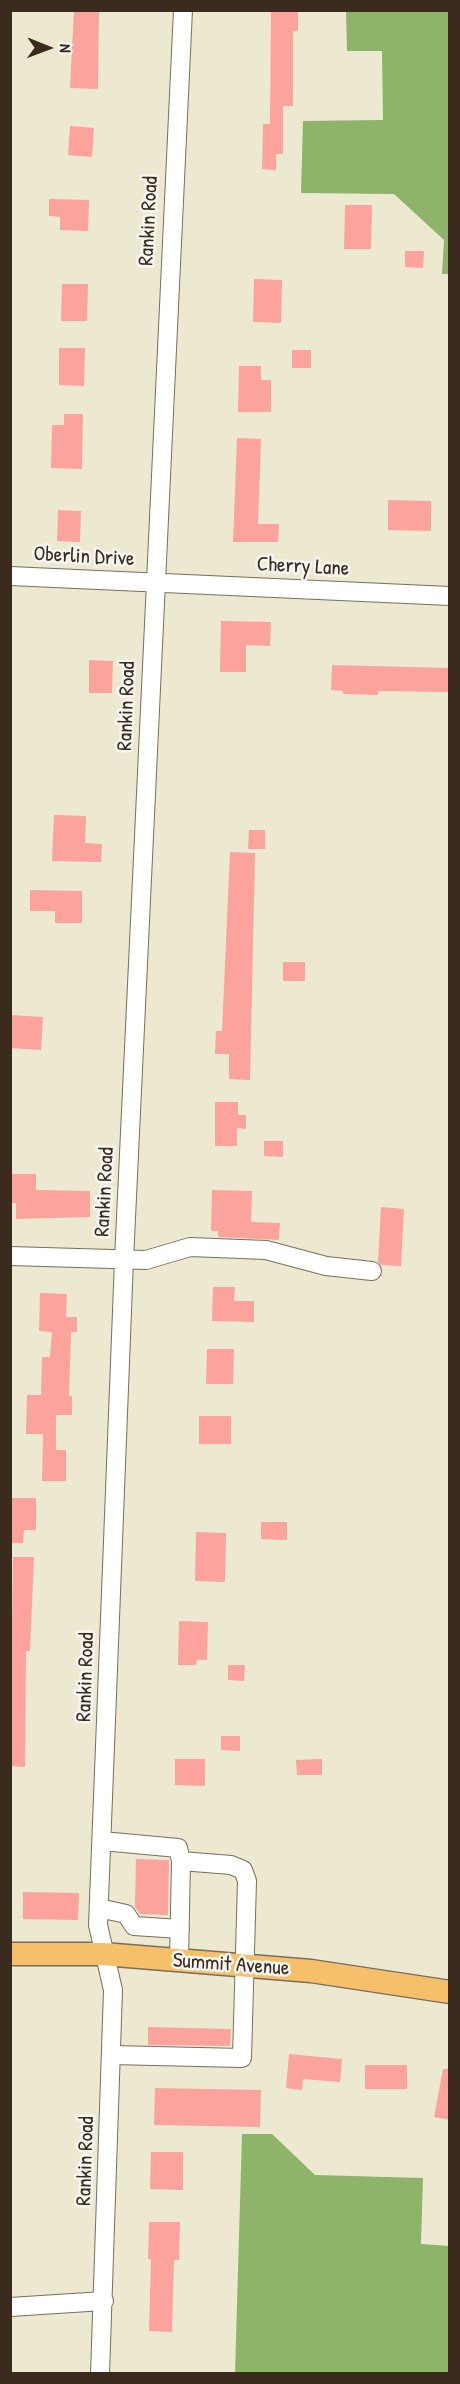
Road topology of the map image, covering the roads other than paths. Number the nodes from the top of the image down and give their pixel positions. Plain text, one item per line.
1 (183, 10) edge
2 (10, 576) edge
3 (155, 583) junction
4 (450, 596) edge
5 (10, 1256) edge
6 (124, 1260) junction
7 (372, 1271) dead end
8 (102, 1841) junction
9 (181, 1861) junction
10 (99, 1908) junction
11 (180, 1929) junction
12 (10, 1954) edge
13 (103, 1954) junction
14 (180, 1962) junction
15 (244, 1966) junction
16 (450, 1992) edge
17 (111, 2055) junction
18 (104, 2301) junction
19 (10, 2307) edge
20 (100, 2373) edge

1 - 3 street, Rankin Road
2 - 3 street, Oberlin Drive
3 - 4 street, Cherry Lane
3 - 6 street, Rankin Road
5 - 6 street
6 - 7 street
6 - 8 street, Rankin Road
8 - 9 street
8 - 10 street, Rankin Road
9 - 11 street
9 - 15 street
10 - 11 street
10 - 13 street, Rankin Road
11 - 14 street
12 - 13 main road, Summit Avenue
13 - 14 main road, Summit Avenue
13 - 17 street, Rankin Road
14 - 15 main road, Summit Avenue
15 - 16 main road, Summit Avenue
15 - 17 street
17 - 18 street, Rankin Road
18 - 19 street
18 - 20 street, Rankin Road

